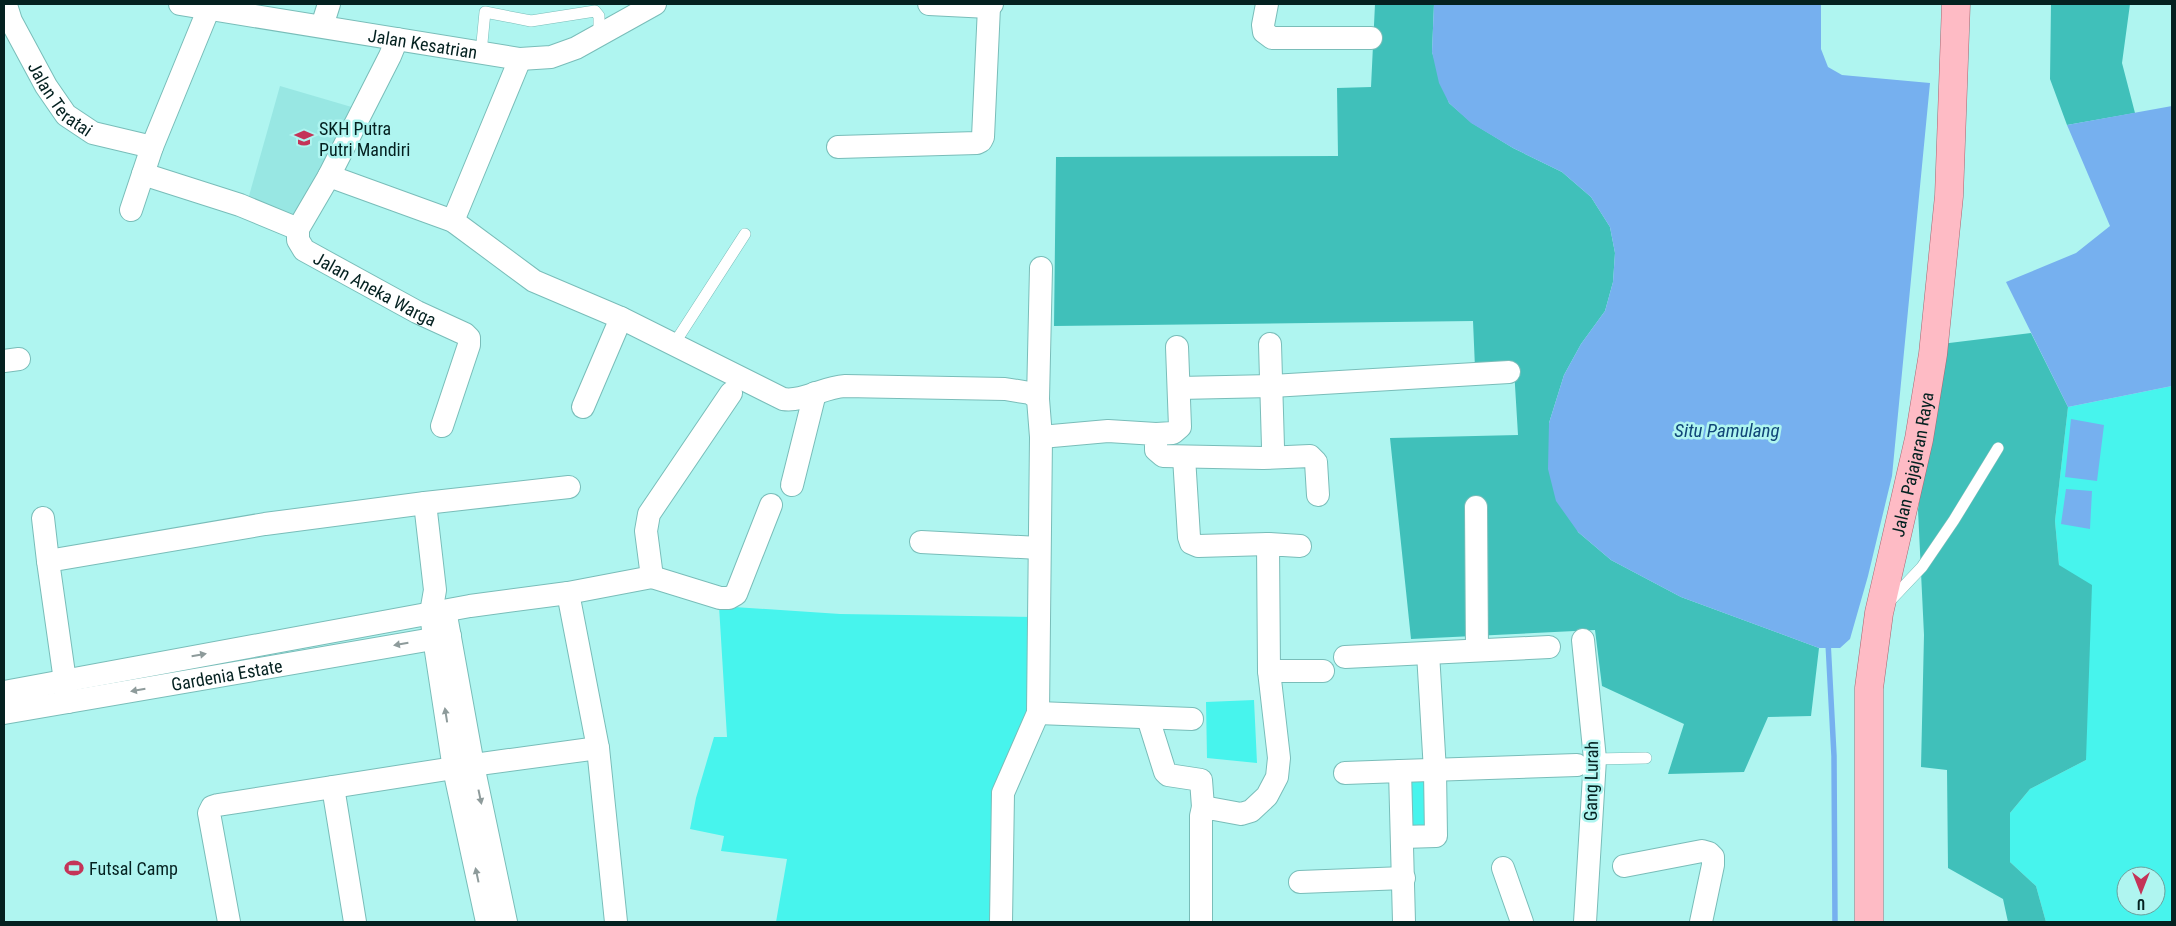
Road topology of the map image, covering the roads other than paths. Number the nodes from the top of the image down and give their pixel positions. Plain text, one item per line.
1 (180, 4) edge
2 (330, 4) edge
3 (655, 4) edge
4 (928, 4) edge
5 (1267, 4) edge
6 (1956, 4) edge
7 (7, 5) edge
8 (990, 5) edge
9 (209, 8) junction
10 (485, 8) edge
11 (322, 26) junction
12 (599, 36) junction
13 (1371, 38) dead end
14 (397, 39) junction
15 (481, 52) junction
16 (520, 59) junction
17 (152, 147) junction
18 (838, 147) dead end
19 (143, 174) junction
20 (329, 176) junction
21 (131, 210) dead end
22 (454, 221) junction
23 (298, 229) junction
24 (745, 234) dead end
25 (1041, 268) dead end
26 (621, 318) junction
27 (674, 344) junction
28 (1270, 344) dead end
29 (1177, 347) dead end
30 (1509, 372) dead end
31 (1272, 386) junction
32 (1179, 388) junction
33 (731, 393) dead end
34 (815, 393) junction
35 (1038, 399) junction
36 (582, 408) dead end
37 (442, 426) dead end
38 (1156, 434) junction
39 (1041, 437) junction
40 (1273, 447) dead end
41 (1998, 448) dead end
42 (1184, 457) junction
43 (792, 485) dead end
44 (569, 487) dead end
45 (1318, 495) dead end
46 (425, 503) junction
47 (771, 505) dead end
48 (1476, 507) dead end
49 (43, 518) dead end
50 (921, 542) dead end
51 (1268, 544) junction
52 (1300, 546) dead end
53 (1039, 548) junction
54 (48, 561) junction
55 (652, 577) junction
56 (568, 593) junction
57 (438, 612) junction
58 (1879, 613) junction
59 (442, 637) junction
60 (1584, 640) dead end
61 (1549, 646) dead end
62 (1477, 650) junction
63 (1428, 653) junction
64 (1345, 657) dead end
65 (1323, 671) dead end
66 (1269, 672) junction
67 (65, 680) junction
68 (4, 692) edge
69 (68, 702) junction
70 (1038, 712) junction
71 (4, 713) edge
72 (1148, 718) junction
73 (1192, 719) dead end
74 (598, 748) junction
75 (1646, 758) dead end
76 (1586, 762) junction
77 (464, 767) junction
78 (1400, 771) junction
79 (1435, 771) junction
80 (1345, 773) dead end
81 (333, 787) junction
82 (1203, 807) junction
83 (1403, 837) junction
84 (1624, 866) dead end
85 (1503, 868) dead end
86 (1404, 878) junction
87 (1300, 882) dead end
88 (229, 922) edge
89 (355, 922) edge
90 (487, 922) edge
91 (506, 922) edge
92 (616, 922) edge
93 (1001, 922) edge
94 (1201, 922) edge
95 (1404, 922) edge
96 (1522, 922) edge
97 (1585, 922) edge
98 (1701, 922) edge
99 (1869, 922) edge

1 - 9 street, Jalan Kesatrian
2 - 11 street
3 - 12 street, Jalan Kesatrian
4 - 8 street
5 - 13 street
6 - 58 main road, Jalan Pajajaran Raya
7 - 17 street, Jalan Teratai
8 - 18 street
9 - 11 street, Jalan Kesatrian
9 - 17 street
10 - 12 lane
10 - 15 lane
11 - 14 street, Jalan Kesatrian
12 - 16 street, Jalan Kesatrian
14 - 15 street, Jalan Kesatrian
14 - 20 street
15 - 16 street, Jalan Kesatrian
16 - 22 street
17 - 19 street
19 - 21 street
19 - 23 street
20 - 22 street
20 - 23 street
22 - 26 street
23 - 37 street, Jalan Aneka Warga
24 - 27 lane
25 - 35 street
26 - 27 street
26 - 36 street
27 - 34 street
28 - 31 street
29 - 32 street
30 - 31 street
31 - 32 street
31 - 40 street
32 - 38 street
33 - 55 street
34 - 35 street
34 - 43 street
35 - 39 street
38 - 39 street
38 - 42 street
39 - 53 street
41 - 58 lane
42 - 45 street
42 - 51 street
44 - 46 street
46 - 54 street
46 - 57 street
47 - 55 street
48 - 62 street
49 - 54 street
50 - 53 street
51 - 52 street
51 - 66 street
53 - 70 street
54 - 67 street
55 - 56 street, Gardenia Estate
56 - 57 street, Gardenia Estate
56 - 74 street
57 - 59 street
67 -> 57 street, Gardenia Estate
58 - 99 main road, Jalan Pajajaran Raya
59 -> 69 street, Gardenia Estate
59 - 77 street
60 - 76 street, Gang Lurah
61 - 62 street
62 - 63 street
63 - 64 street
63 - 79 street
65 - 66 street
66 - 82 street
67 - 68 street, Gardenia Estate
67 - 69 street
69 - 71 street, Gardenia Estate
70 - 72 street
70 - 93 street
72 - 73 street
72 - 82 street
74 - 77 street
74 - 92 street
75 - 76 lane
76 - 79 street
76 - 97 street, Gang Lurah
77 - 81 street
90 -> 77 street
77 -> 91 street
78 - 79 street
78 - 80 street
78 - 83 street
79 - 83 street
81 - 88 street
81 - 89 street
82 - 94 street
83 - 86 street
84 - 98 street
85 - 96 street
86 - 87 street
86 - 95 street

